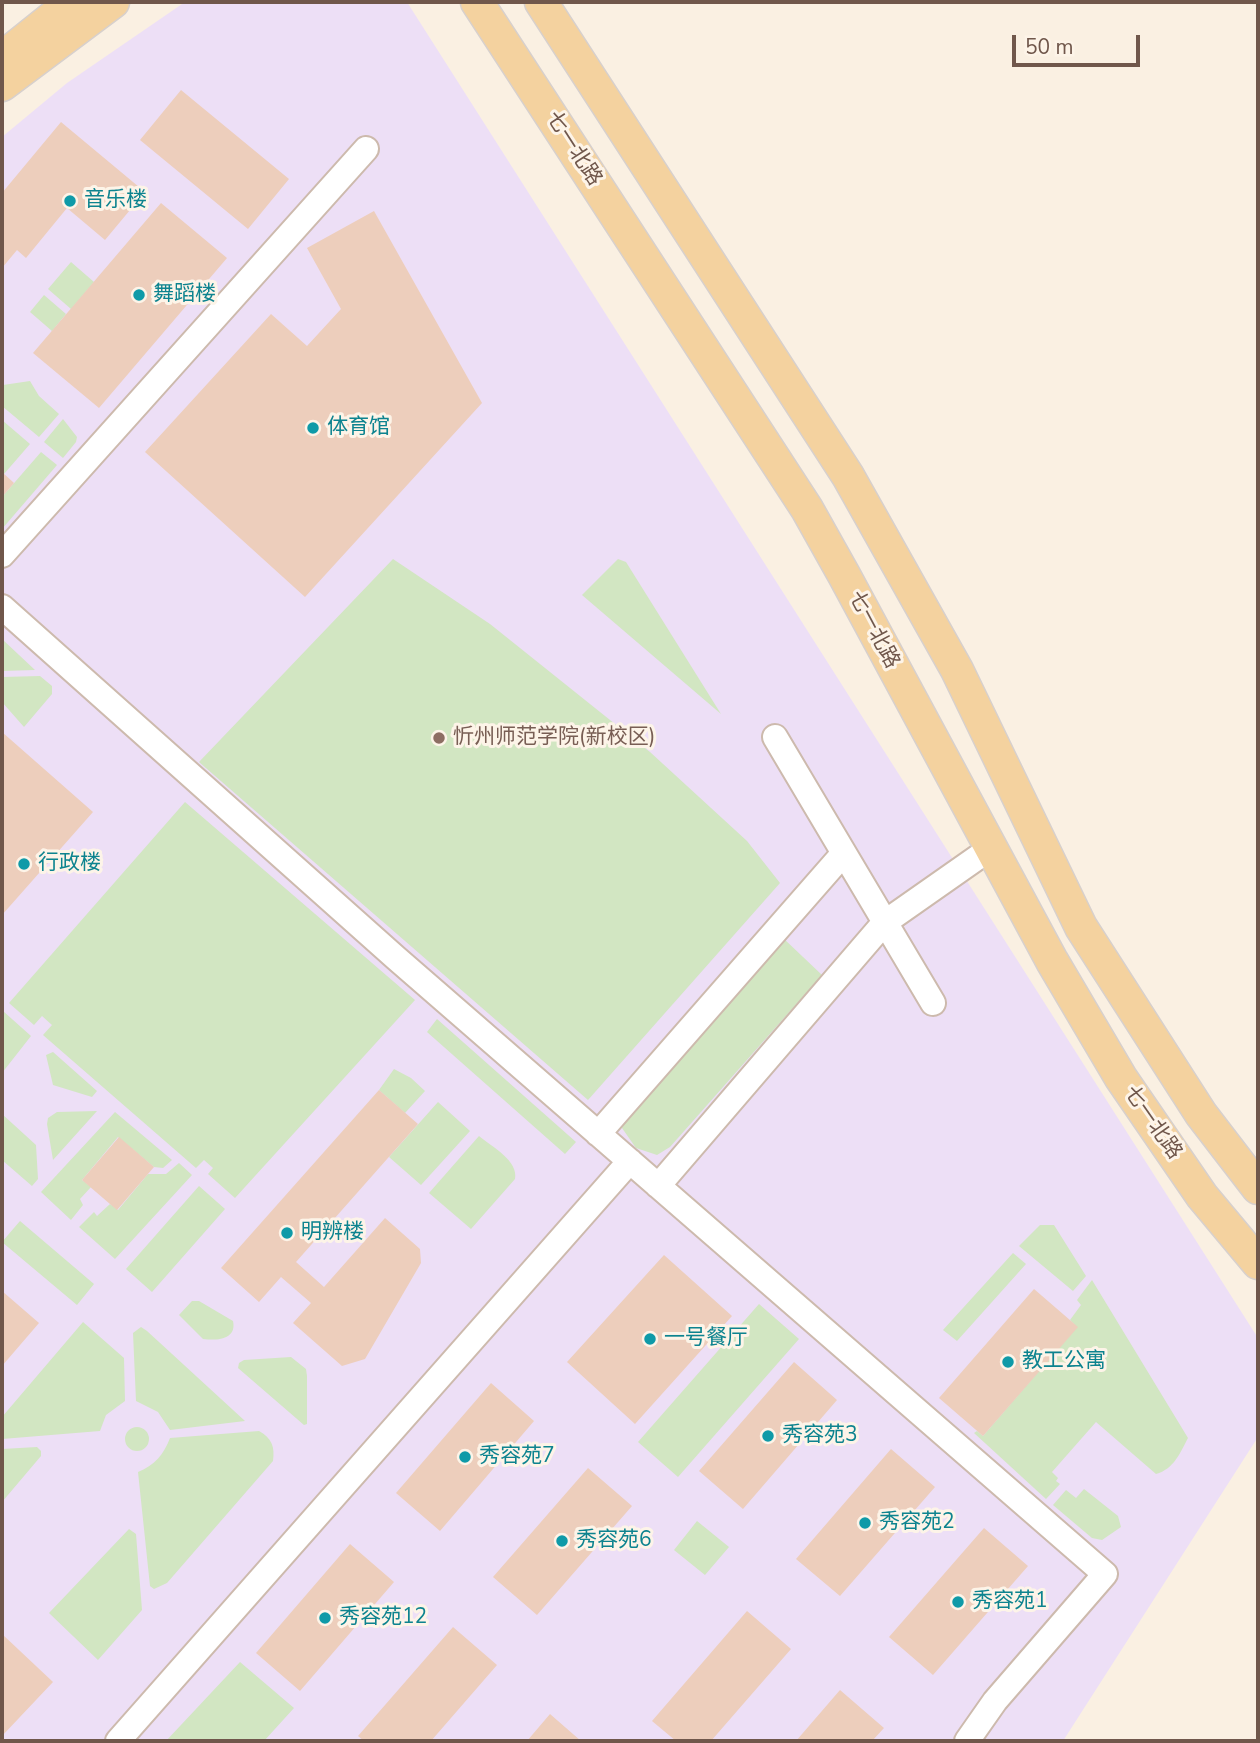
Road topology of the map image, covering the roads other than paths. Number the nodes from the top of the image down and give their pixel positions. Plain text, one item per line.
1 (72, 2) edge
2 (113, 2) edge
3 (477, 2) edge
4 (541, 2) edge
5 (2, 58) edge
6 (2, 85) edge
7 (366, 149) dead end
8 (2, 555) edge
9 (2, 607) edge
10 (775, 737) dead end
11 (991, 848) junction
12 (844, 854) junction
13 (884, 923) junction
14 (933, 1003) dead end
15 (598, 1133) junction
16 (630, 1161) junction
17 (658, 1186) junction
18 (1258, 1188) edge
19 (1258, 1264) edge
20 (118, 1741) edge
21 (967, 1741) edge

1 - 5 main road
2 - 6 main road
3 - 11 main road, 七一北路
4 - 18 main road
7 - 8 street
9 - 15 street
10 - 12 street
11 - 13 street
11 - 19 main road, 七一北路
12 - 13 street
12 - 15 street
13 - 14 street
13 - 17 street
15 - 16 street
16 - 17 street
16 - 20 street
17 - 21 street

